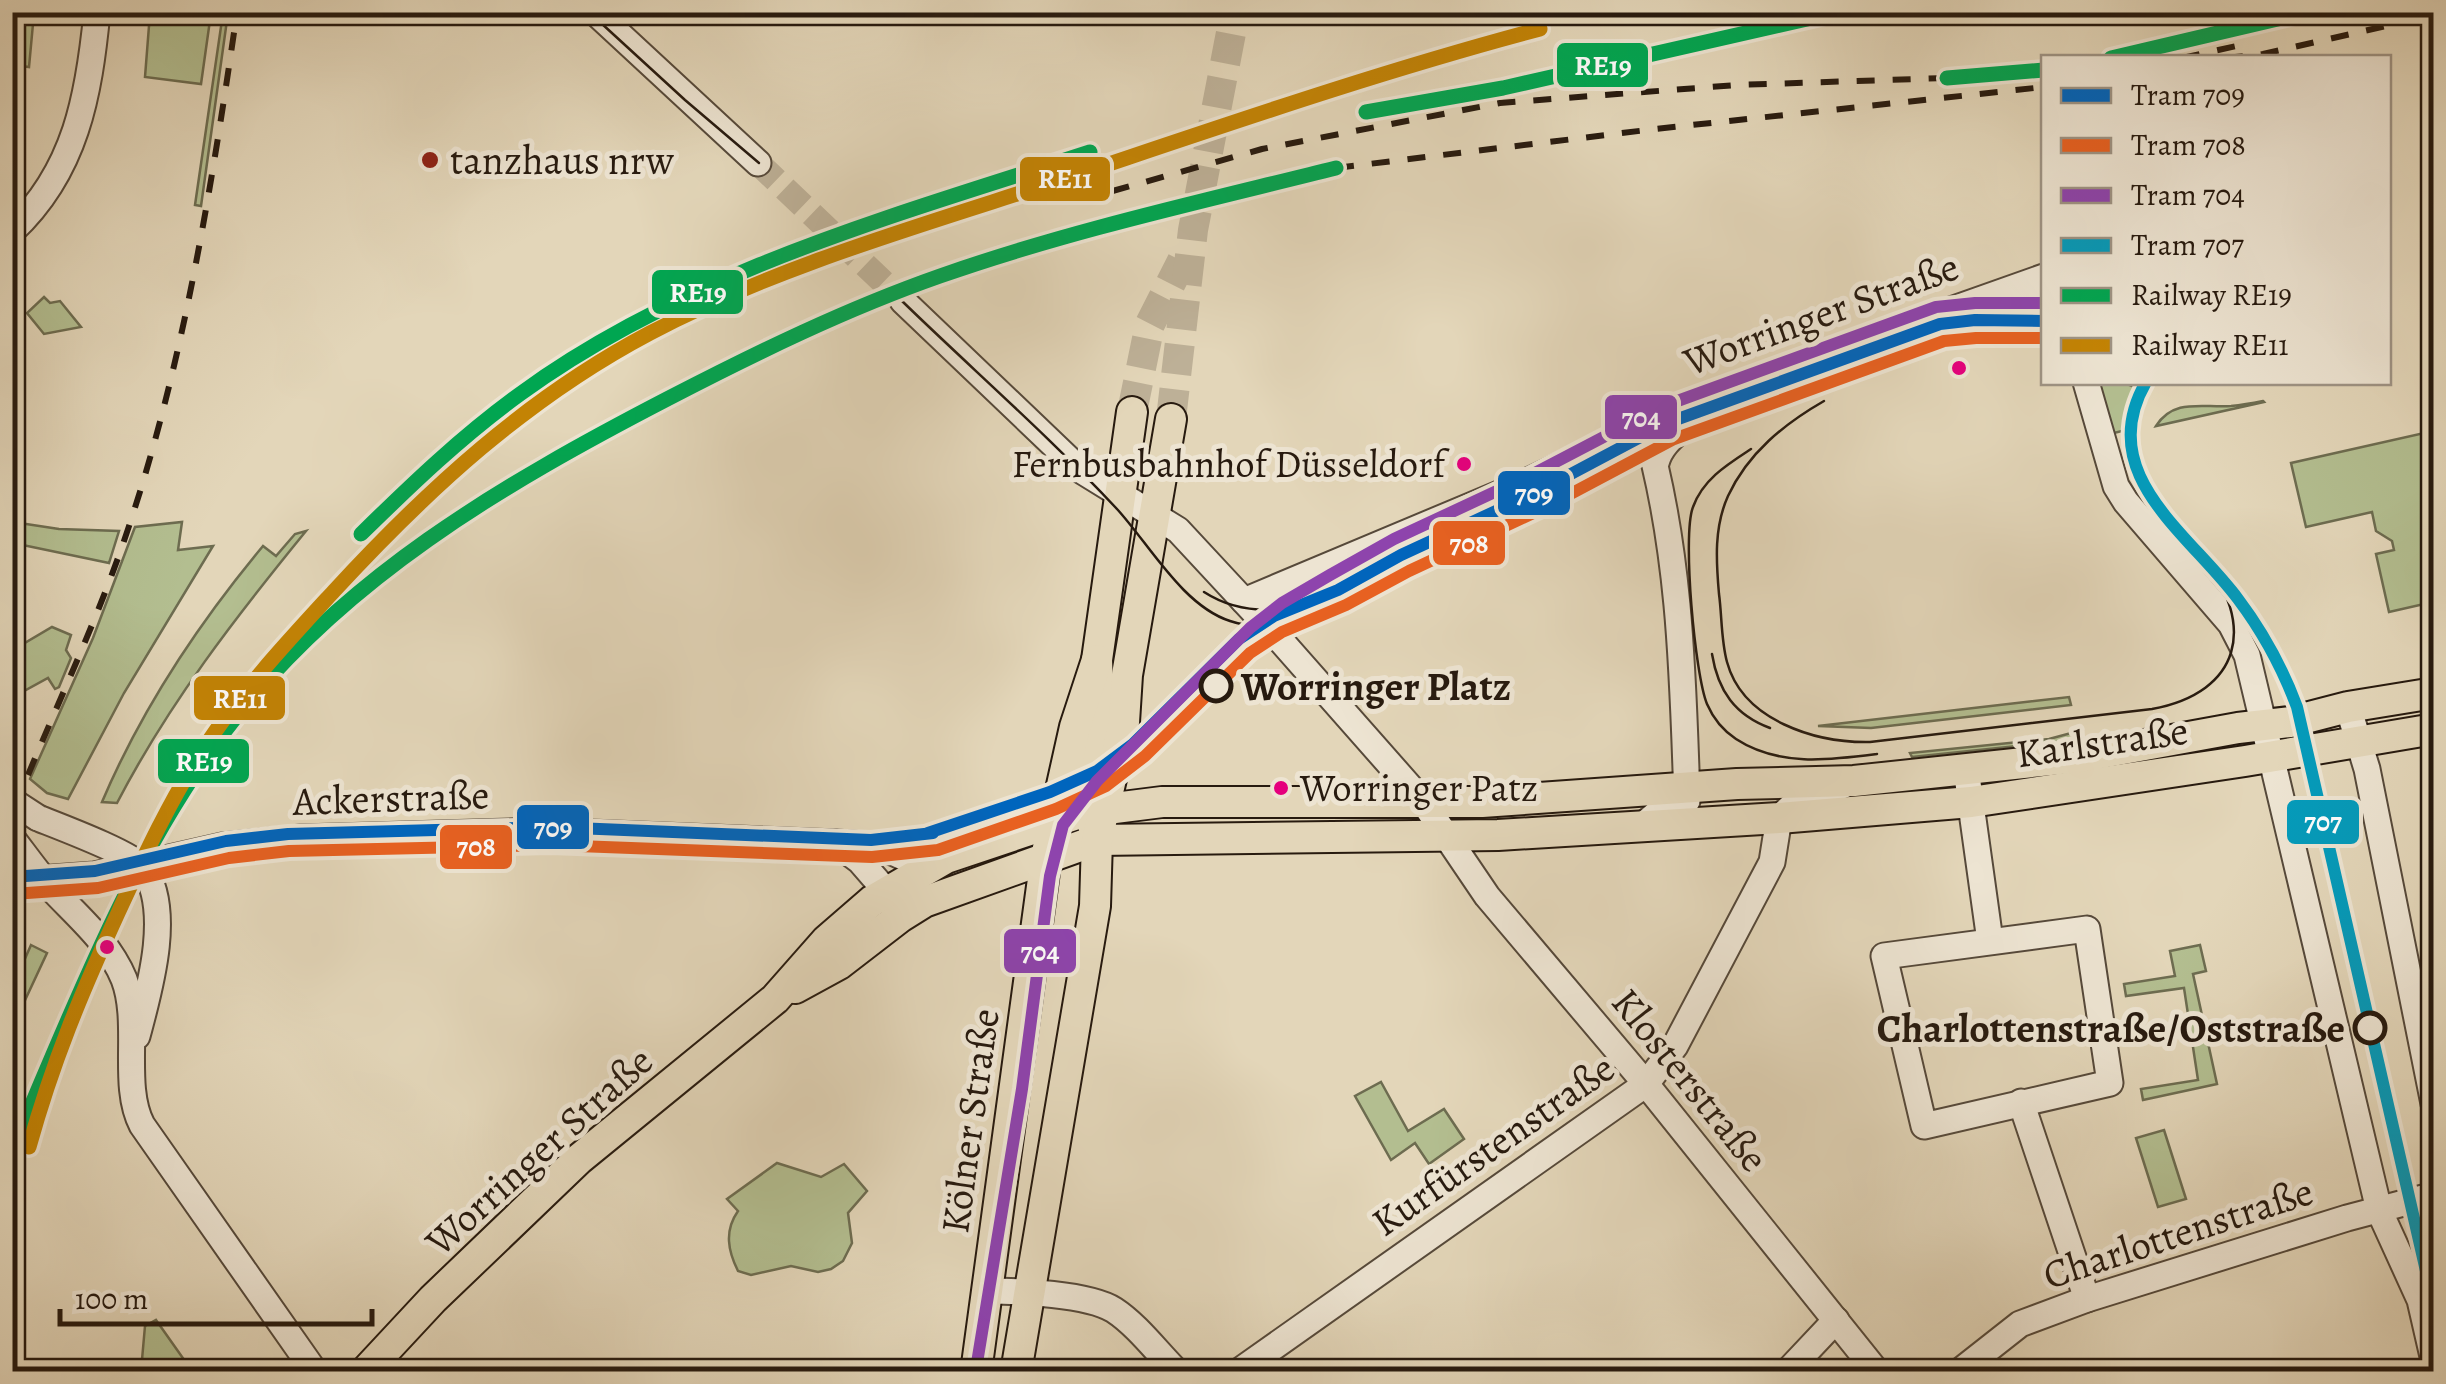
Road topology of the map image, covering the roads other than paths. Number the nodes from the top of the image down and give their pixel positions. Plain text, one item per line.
1 (97, 12) edge
2 (595, 12) edge
3 (758, 163) tunnel mouth
4 (12, 231) edge
5 (2041, 277) edge
6 (904, 300) tunnel mouth
7 (2041, 300) edge
8 (2087, 385) edge
9 (1132, 412) tunnel mouth
10 (1171, 418) tunnel mouth
11 (1644, 424) junction
12 (1656, 463) junction
13 (1119, 494) junction
14 (1153, 515) junction
15 (1244, 601) junction
16 (1098, 660) junction
17 (2434, 693) edge
18 (2348, 707) junction
19 (2263, 725) junction
20 (2434, 729) edge
21 (2358, 741) junction
22 (2270, 757) junction
23 (1967, 770) junction
24 (1854, 781) junction
25 (1686, 788) junction
26 (12, 801) edge
27 (1971, 802) junction
28 (1424, 803) junction
29 (1097, 809) junction
30 (1779, 818) junction
31 (1055, 822) junction
32 (1640, 828) junction
33 (1446, 836) junction
34 (12, 838) edge
35 (1098, 840) junction
36 (836, 843) junction
37 (1046, 857) junction
38 (946, 858) junction
39 (142, 866) junction
40 (44, 880) junction
41 (12, 881) edge
42 (886, 891) junction
43 (924, 902) junction
44 (157, 940) junction
45 (1990, 941) junction
46 (130, 971) junction
47 (775, 999) junction
48 (134, 1045) junction
49 (1646, 1084) junction
50 (2021, 1102) junction
51 (2434, 1104) edge
52 (2434, 1195) edge
53 (2378, 1210) junction
54 (988, 1291) junction
55 (1030, 1292) junction
56 (2087, 1299) junction
57 (1836, 1320) junction
58 (2434, 1361) edge
59 (315, 1372) edge
60 (365, 1372) edge
61 (976, 1372) edge
62 (1016, 1372) edge
63 (1177, 1372) edge
64 (1238, 1372) edge
65 (1787, 1372) edge
66 (1877, 1372) edge
67 (1959, 1372) edge

1 - 4 street
2 - 3 street
5 - 11 street, Worringer Straße
6 - 13 street, Klosterstraße
7 - 12 street, Worringer Straße
8 - 19 street
9 - 13 main road
10 - 14 main road
11 - 12 street
11 - 15 street, Worringer Straße
12 - 25 street
13 - 14 street, Klosterstraße
13 - 16 main road
14 - 15 street, Klosterstraße
14 - 29 main road
15 - 28 street, Klosterstraße
16 - 29 main road
16 - 31 main road
17 - 18 main road, Karlstraße
18 - 19 main road, Karlstraße
18 - 21 street
19 - 22 street
19 - 23 main road, Karlstraße
20 - 21 main road, Karlstraße
21 - 22 main road, Karlstraße
21 - 51 street
22 - 27 main road, Karlstraße
22 - 53 street
23 - 24 main road, Karlstraße
23 - 27 street
24 - 25 main road, Karlstraße
24 - 30 street, Karlstraße
25 - 28 main road, Karlstraße
25 - 32 street
26 - 39 street, bridge
27 - 30 main road, Karlstraße
27 - 45 street
28 - 29 main road
28 - 33 street, Klosterstraße
29 - 31 main road, Worringer Straße
29 - 35 main road
30 - 32 main road, Karlstraße
30 - 49 street, Kurfürstenstraße
31 - 37 main road, Kölner Straße
31 - 38 main road, Worringer Straße
32 - 33 main road, Karlstraße
33 - 35 main road
33 - 49 street, Klosterstraße
34 - 40 street
35 - 37 main road, Worringer Straße
35 - 55 main road
36 - 38 street, Ackerstraße
36 - 39 street, Ackerstraße
36 - 42 street
37 - 43 main road, Worringer Straße
37 - 54 main road, Kölner Straße
38 - 42 main road, Worringer Straße
39 - 40 street, Ackerstraße
39 - 44 street
40 - 41 street, Ackerstraße
40 - 46 street
42 - 43 street
42 - 47 main road, Worringer Straße
43 - 47 main road, Worringer Straße
44 - 46 street
44 - 48 street
45 - 50 street
45 - 50 street
46 - 48 street
47 - 60 main road, Worringer Straße
48 - 59 street
49 - 57 street, Klosterstraße
49 - 64 street, Kurfürstenstraße
50 - 56 street
52 - 53 street, Charlottenstraße
53 - 56 street, Charlottenstraße
53 - 58 street
54 - 55 street
54 - 61 main road, Kölner Straße
55 - 62 main road
55 - 63 street
56 - 67 street, Charlottenstraße
57 - 65 street
57 - 66 street, Klosterstraße

